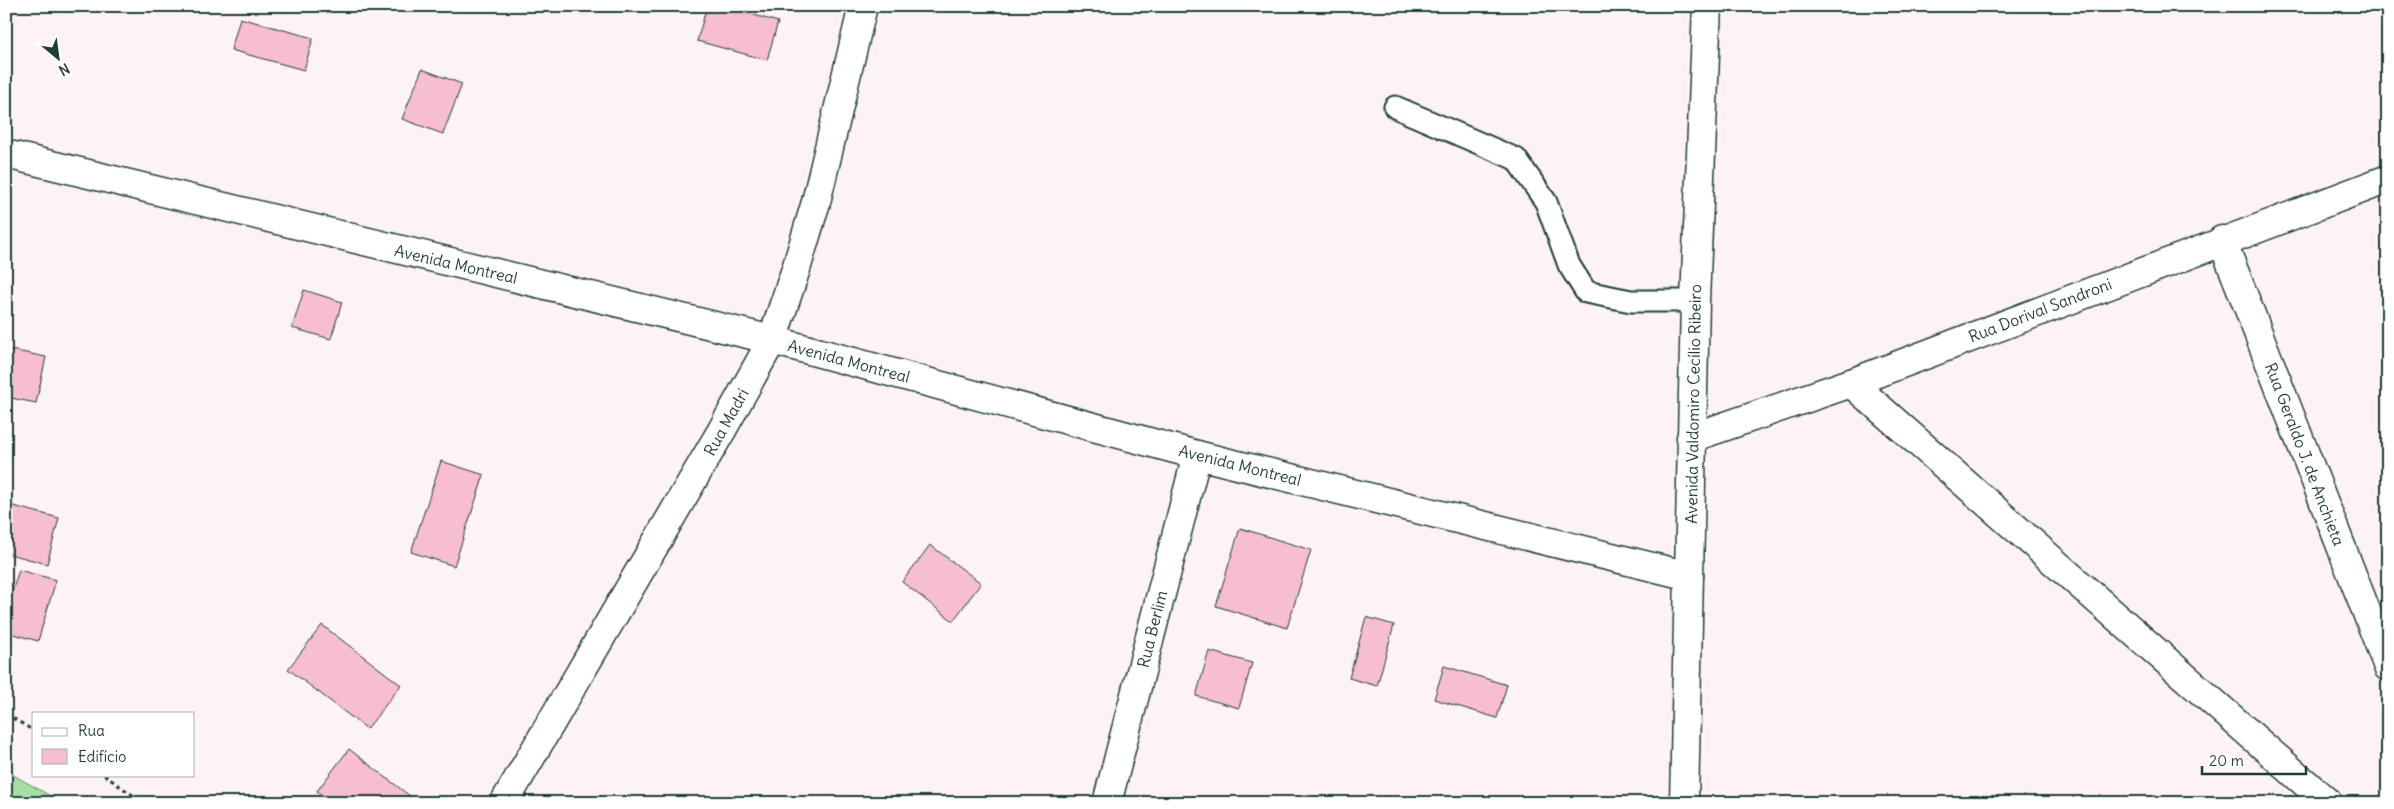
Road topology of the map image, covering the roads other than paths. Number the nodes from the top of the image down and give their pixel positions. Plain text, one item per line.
1 (863, 6) edge
2 (1707, 6) edge
3 (1395, 107) dead end
4 (6, 154) edge
5 (2388, 179) edge
6 (2222, 240) junction
7 (1695, 301) junction
8 (772, 340) junction
9 (1851, 382) junction
10 (1691, 438) junction
11 (1197, 455) junction
12 (1690, 576) junction
13 (2388, 667) edge
14 (504, 803) edge
15 (1107, 803) edge
16 (1684, 803) edge
17 (2328, 803) edge

1 - 8 street, Rua Madri
2 - 7 street, Avenida Valdomiro Cecílio Ribeiro
3 - 7 lane
4 - 8 street, Avenida Montreal
5 - 6 street, Rua Dorival Sandroni
6 - 9 street, Rua Dorival Sandroni
6 - 13 street, Rua Geraldo J. de Anchieta
7 - 10 street, Avenida Valdomiro Cecílio Ribeiro
8 - 11 street, Avenida Montreal
8 - 14 street, Rua Madri
9 - 10 street, Rua Dorival Sandroni
9 - 17 street
10 - 12 street, Avenida Valdomiro Cecílio Ribeiro
11 - 12 street, Avenida Montreal
11 - 15 street, Rua Berlim
12 - 16 street, Avenida Valdomiro Cecílio Ribeiro

